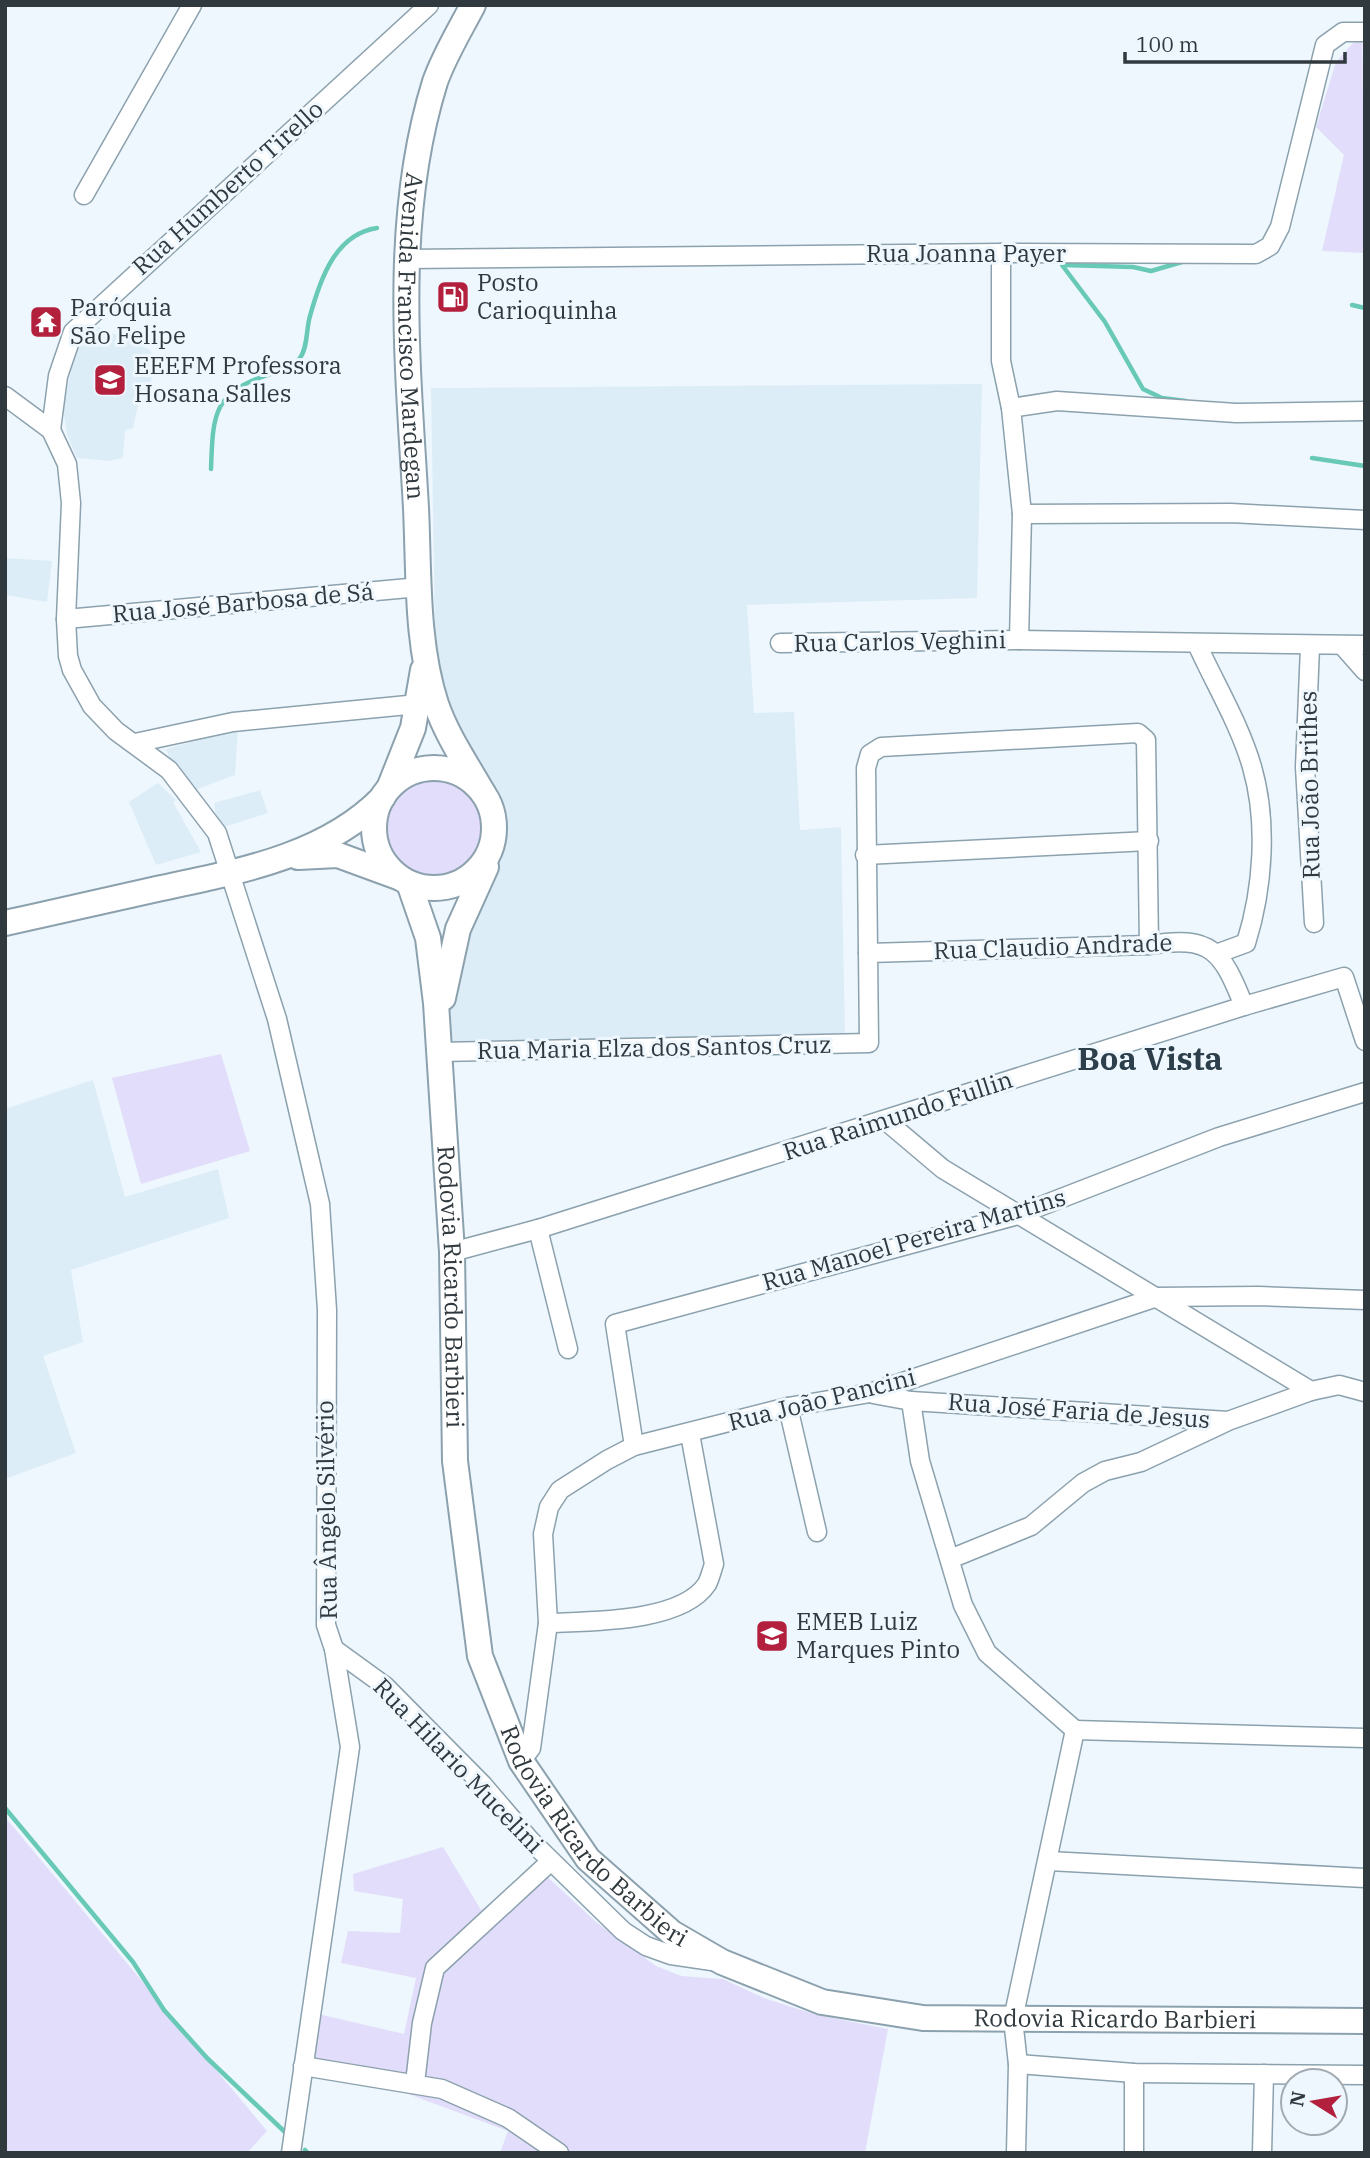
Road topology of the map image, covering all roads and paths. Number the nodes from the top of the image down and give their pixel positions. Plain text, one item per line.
1 (192, 5) edge
2 (429, 5) edge
3 (472, 5) edge
4 (1365, 32) edge
5 (84, 195) dead end
6 (1001, 253) junction
7 (407, 259) junction
8 (5, 396) edge
9 (1011, 408) junction
10 (1365, 411) edge
11 (51, 430) junction
12 (1022, 514) junction
13 (1365, 520) edge
14 (420, 587) junction
15 (66, 619) junction
16 (424, 638) junction
17 (1019, 640) junction
18 (780, 643) dead end
19 (1197, 644) junction
20 (1365, 645) edge
21 (1343, 646) junction
22 (1310, 647) junction
23 (1365, 671) edge
24 (418, 705) junction
25 (135, 743) junction
26 (386, 792) junction
27 (483, 793) junction
28 (1149, 841) junction
29 (491, 848) junction
30 (865, 855) junction
31 (273, 860) junction
32 (232, 872) junction
33 (405, 880) junction
34 (5, 923) edge
35 (1314, 923) dead end
36 (1149, 945) junction
37 (869, 953) junction
38 (1216, 954) junction
39 (1244, 1006) junction
40 (1365, 1041) edge
41 (439, 1045) junction
42 (1365, 1092) edge
43 (885, 1120) junction
44 (1018, 1214) junction
45 (538, 1229) junction
46 (452, 1252) junction
47 (1157, 1297) junction
48 (1365, 1300) edge
49 (568, 1349) dead end
50 (1311, 1391) junction
51 (1365, 1392) edge
52 (870, 1393) junction
53 (911, 1401) junction
54 (788, 1407) junction
55 (1228, 1421) junction
56 (690, 1434) junction
57 (634, 1446) junction
58 (817, 1532) dead end
59 (950, 1559) junction
60 (548, 1623) junction
61 (334, 1648) junction
62 (1075, 1730) junction
63 (1365, 1738) edge
64 (521, 1761) junction
65 (551, 1861) junction
66 (1049, 1861) junction
67 (1365, 1878) edge
68 (722, 1962) junction
69 (1013, 2019) junction
70 (1365, 2021) edge
71 (1018, 2064) junction
72 (303, 2066) junction
73 (1134, 2073) junction
74 (1264, 2074) junction
75 (1365, 2075) edge
76 (415, 2083) junction
77 (290, 2153) edge
78 (559, 2153) edge
79 (1016, 2153) edge
80 (1134, 2153) edge
81 (1262, 2153) edge

1 - 5 street
2 - 11 street, Rua Humberto Tirello
3 - 7 main road, Avenida Francisco Mardegan
4 - 6 street, Rua Joanna Payer
6 - 7 street, Rua Joanna Payer
6 - 9 street
7 - 14 main road, Avenida Francisco Mardegan
8 - 11 street
9 - 10 street
9 - 12 street
11 - 15 street, Rua Ângelo Silvério
12 - 13 street
12 - 17 street
14 - 15 street, Rua José Barbosa de Sá
14 - 16 main road, Avenida Francisco Mardegan
15 - 25 street, Rua Ângelo Silvério
16 - 24 main road, Avenida Francisco Mardegan
16 - 27 main road, Avenida Francisco Mardegan
17 - 18 street, Rua Carlos Veghini
17 - 19 street, Rua Carlos Veghini
19 - 22 street, Rua Carlos Veghini
19 - 38 street
20 - 21 street, Rua Carlos Veghini
21 - 22 street, Rua Carlos Veghini
21 - 23 street
22 - 35 street, Rua João Brithes
24 - 25 street
24 - 26 main road, Avenida Francisco Mardegan
25 - 32 street, Rua Ângelo Silvério
26 - 27 main road
26 - 31 main road
26 - 33 main road
27 - 29 main road
28 - 30 street
28 - 30 street
28 - 36 street
29 - 33 main road
29 - 41 main road
30 - 37 street
31 - 32 main road
31 - 33 main road
32 - 34 main road
32 - 61 street, Rua Ângelo Silvério
33 - 41 main road
36 - 37 street, Rua Claudio Andrade
36 - 38 street, Rua Claudio Andrade
37 - 41 street, Rua Maria Elza dos Santos Cruz
38 - 39 street
39 - 40 street, Rua Raimundo Fullin
39 - 43 street, Rua Raimundo Fullin
41 - 46 main road, Rodovia Ricardo Barbieri
42 - 44 street, Rua Manoel Pereira Martins
43 - 44 street
43 - 45 street, Rua Raimundo Fullin
44 - 47 street
44 - 57 street, Rua Manoel Pereira Martins
45 - 46 street, Rua Raimundo Fullin
45 - 49 street
46 - 64 main road, Rodovia Ricardo Barbieri
47 - 48 street, Rua João Pancini
47 - 50 street
47 - 52 street, Rua João Pancini
50 - 51 street, Rua José Faria de Jesus
50 - 55 street, Rua José Faria de Jesus
52 - 53 street, Rua José Faria de Jesus
52 - 54 street, Rua João Pancini
53 - 55 street, Rua José Faria de Jesus
53 - 59 street
54 - 56 street, Rua João Pancini
54 - 58 street
55 - 59 street
56 - 57 street, Rua João Pancini
56 - 60 street
57 - 60 street, Rua João Pancini
59 - 62 street
60 - 64 street, Rua João Pancini
61 - 65 street, Rua Hilario Mucelini
61 - 72 street, Rua Ângelo Silvério
62 - 63 street
62 - 66 street
64 - 68 main road, Rodovia Ricardo Barbieri
65 - 68 street, Rua Hilario Mucelini
65 - 76 street
66 - 67 street
66 - 69 street
68 - 69 main road, Rodovia Ricardo Barbieri
69 - 70 main road, Rodovia Ricardo Barbieri
69 - 71 street
71 - 73 street
71 - 79 street
72 - 76 street
72 - 77 street, Rua Ângelo Silvério
73 - 74 street
73 - 80 street
74 - 75 street
74 - 81 street
76 - 78 street

